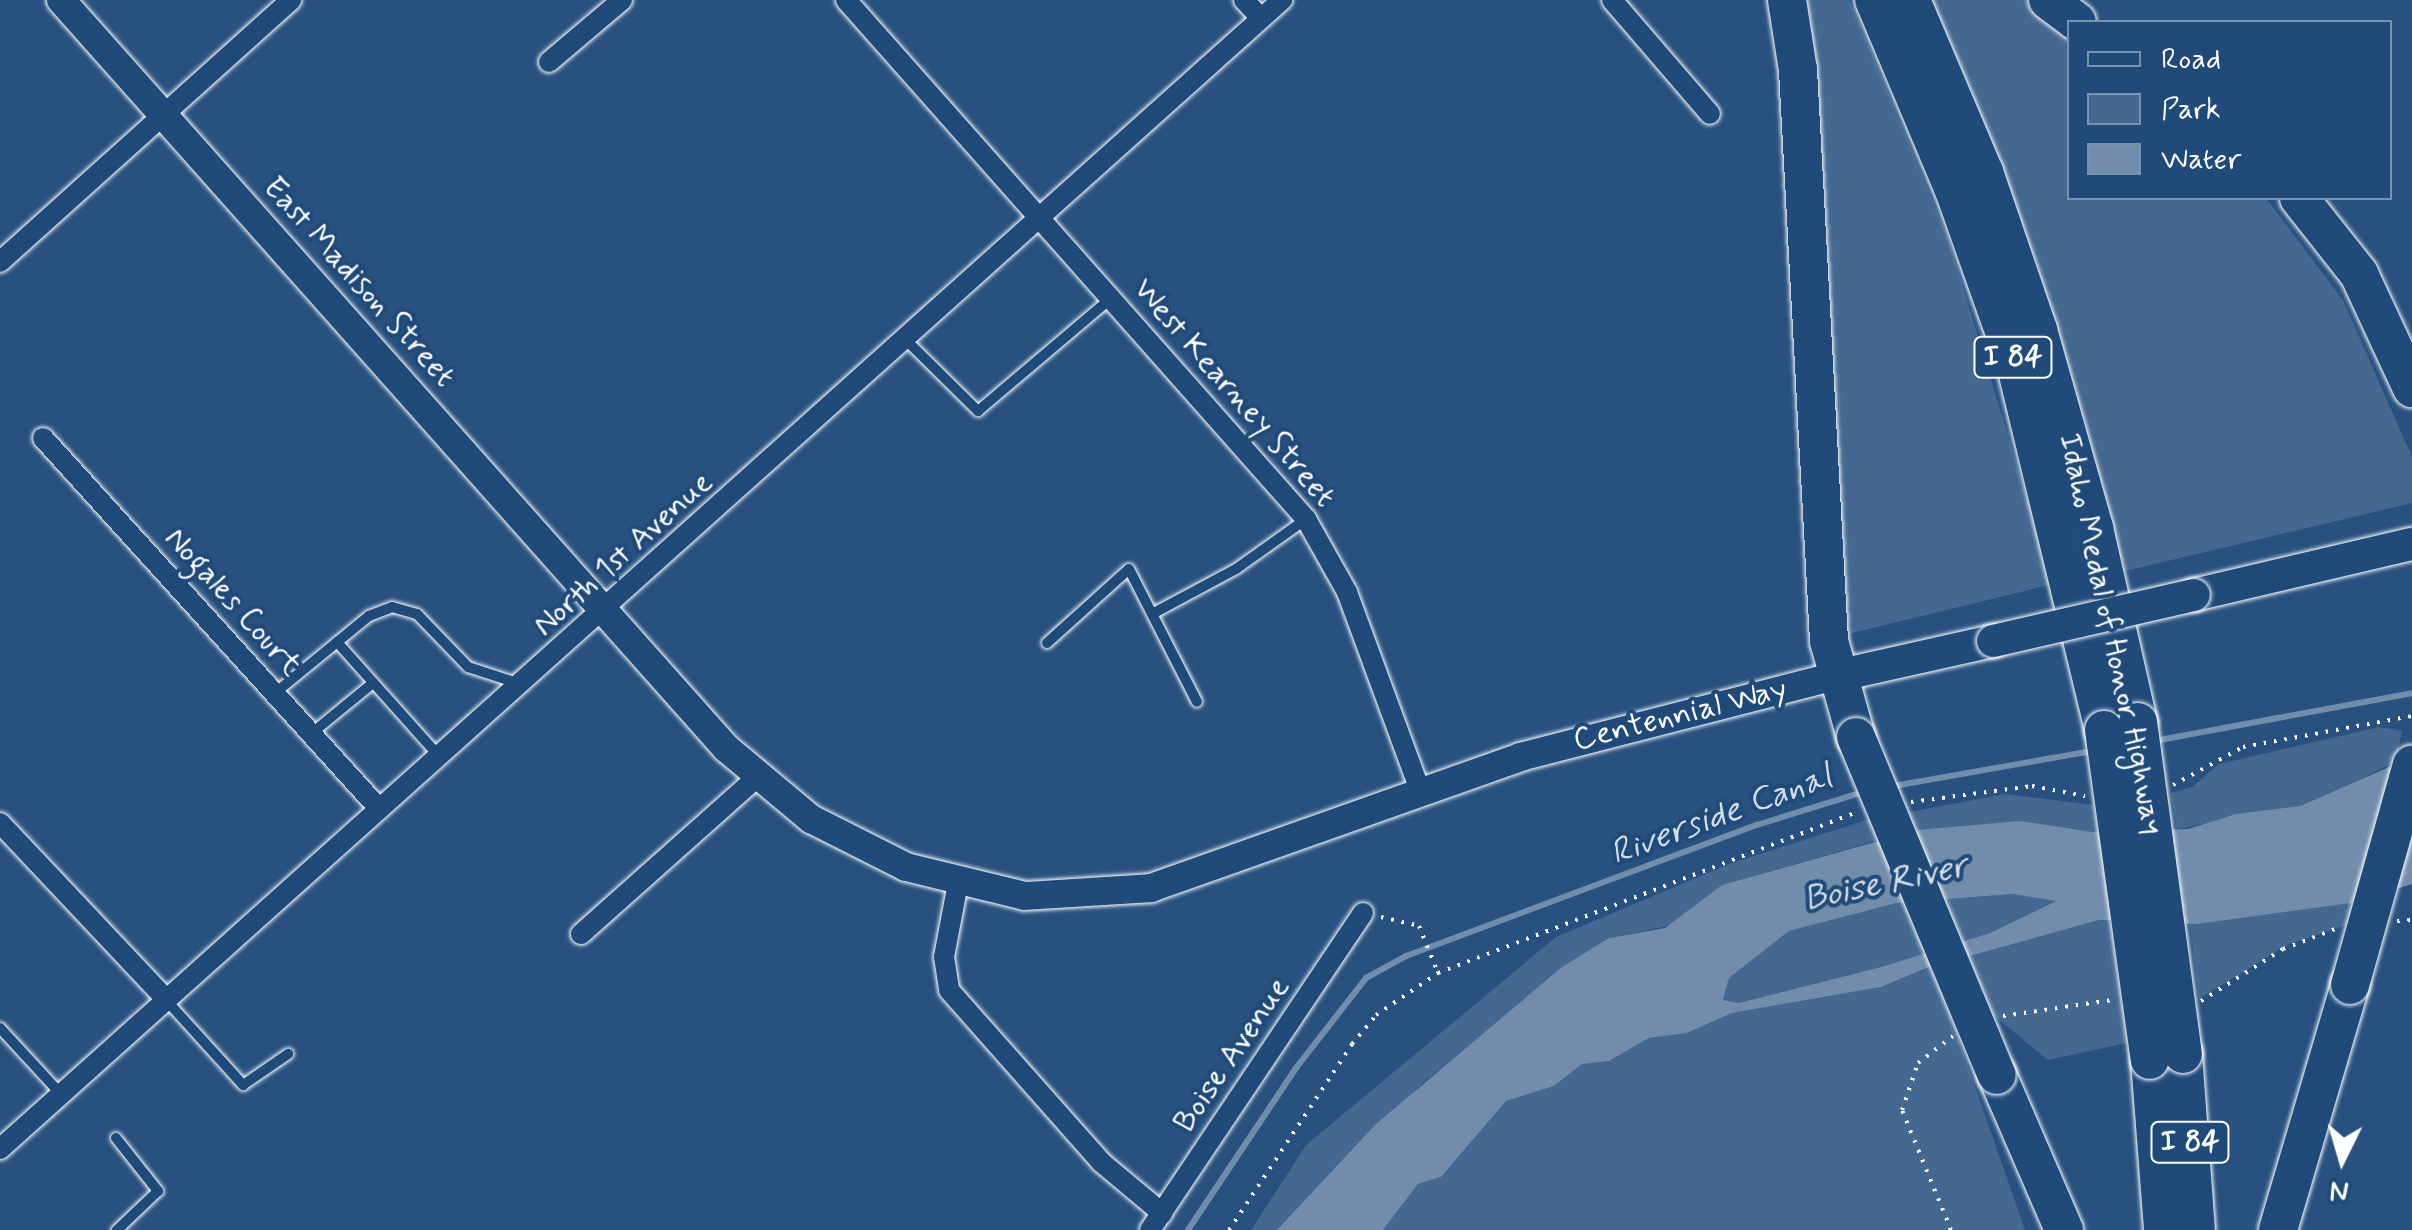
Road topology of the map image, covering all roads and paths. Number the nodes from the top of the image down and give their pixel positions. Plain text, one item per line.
1 (61, 0) edge
2 (290, 0) edge
3 (622, 0) edge
4 (846, 0) edge
5 (1244, 0) edge
6 (1282, 0) edge
7 (1612, 0) edge
8 (1787, 0) edge
9 (1874, 0) edge
10 (1911, 0) edge
11 (2048, 0) edge
12 (1261, 18) junction
13 (2074, 20) edge
14 (548, 62) dead end
15 (1710, 114) dead end
16 (163, 116) junction
17 (2302, 200) edge
18 (1042, 219) junction
19 (0, 262) edge
20 (1113, 297) junction
21 (907, 341) junction
22 (2412, 388) edge
23 (43, 438) dead end
24 (1306, 519) junction
25 (2412, 544) edge
26 (606, 610) junction
27 (1152, 614) junction
28 (337, 642) junction
29 (1047, 643) dead end
30 (1836, 676) junction
31 (373, 682) junction
32 (521, 684) junction
33 (275, 693) junction
34 (1197, 702) dead end
35 (2412, 716) edge
36 (2121, 726) junction
37 (312, 733) junction
38 (439, 756) junction
39 (2412, 764) edge
40 (756, 778) junction
41 (2163, 786) dead end
42 (1420, 790) junction
43 (2091, 798) dead end
44 (1897, 804) dead end
45 (379, 808) junction
46 (1862, 810) dead end
47 (0, 822) edge
48 (958, 883) junction
49 (1363, 913) joint
50 (2412, 920) edge
51 (2393, 922) dead end
52 (2355, 926) dead end
53 (581, 934) dead end
54 (1438, 973) junction
55 (166, 999) junction
56 (2117, 1000) dead end
57 (2197, 1003) dead end
58 (1995, 1018) dead end
59 (0, 1028) edge
60 (1963, 1032) dead end
61 (288, 1054) dead end
62 (2167, 1057) junction
63 (60, 1094) junction
64 (116, 1138) dead end
65 (0, 1148) edge
66 (1156, 1222) edge
67 (118, 1230) edge
68 (1229, 1230) edge
69 (1951, 1230) edge
70 (2064, 1230) edge
71 (2163, 1230) edge
72 (2196, 1230) edge
73 (2278, 1230) edge

1 - 16 main road, East Madison Street
2 - 16 street
3 - 14 street
4 - 18 street, West Kearney Street
5 - 12 street
6 - 12 street, North 1st Avenue
7 - 15 street
8 - 30 highway
9 - 36 highway, I 84
10 - 36 highway, Idaho Medal of Honor Highway / I 84
11 - 13 highway
12 - 18 street, North 1st Avenue
16 - 19 street
16 - 26 main road, East Madison Street
17 - 22 highway
18 - 20 street, West Kearney Street
18 - 21 street, North 1st Avenue
20 - 21 lane
20 - 24 street, West Kearney Street
21 - 26 street, North 1st Avenue
23 - 33 street, Nogales Court
24 - 27 lane
24 - 42 street, West Kearney Street
25 - 30 main road, Centennial Way, bridge
26 - 32 street, North 1st Avenue
26 - 40 main road, East Madison Street
27 - 29 lane
27 - 34 lane
28 - 31 lane
28 - 32 lane
28 - 33 lane
30 - 42 main road, Centennial Way
30 - 70 highway, bridge
31 - 37 lane
31 - 38 lane
32 - 38 street, North 1st Avenue
33 - 37 street, Nogales Court
35 - 41 path
36 - 62 highway, Idaho Medal of Honor Highway / I 84, bridge
37 - 45 street, Nogales Court
38 - 45 street, North 1st Avenue
39 - 73 highway, bridge
40 - 48 main road, Centennial Way
40 - 53 street
42 - 48 main road, Centennial Way
43 - 44 path
45 - 55 street, North 1st Avenue
46 - 54 path
47 - 55 street
48 - 66 street
49 - 54 path
49 - 66 street, Boise Avenue
50 - 51 path
52 - 57 path
54 - 68 path
55 - 61 lane
55 - 63 street, North 1st Avenue
56 - 58 path
59 - 63 lane
60 - 69 path
62 - 71 highway, I 84
62 - 72 highway, I 84
63 - 65 street, North 1st Avenue
64 - 67 lane

